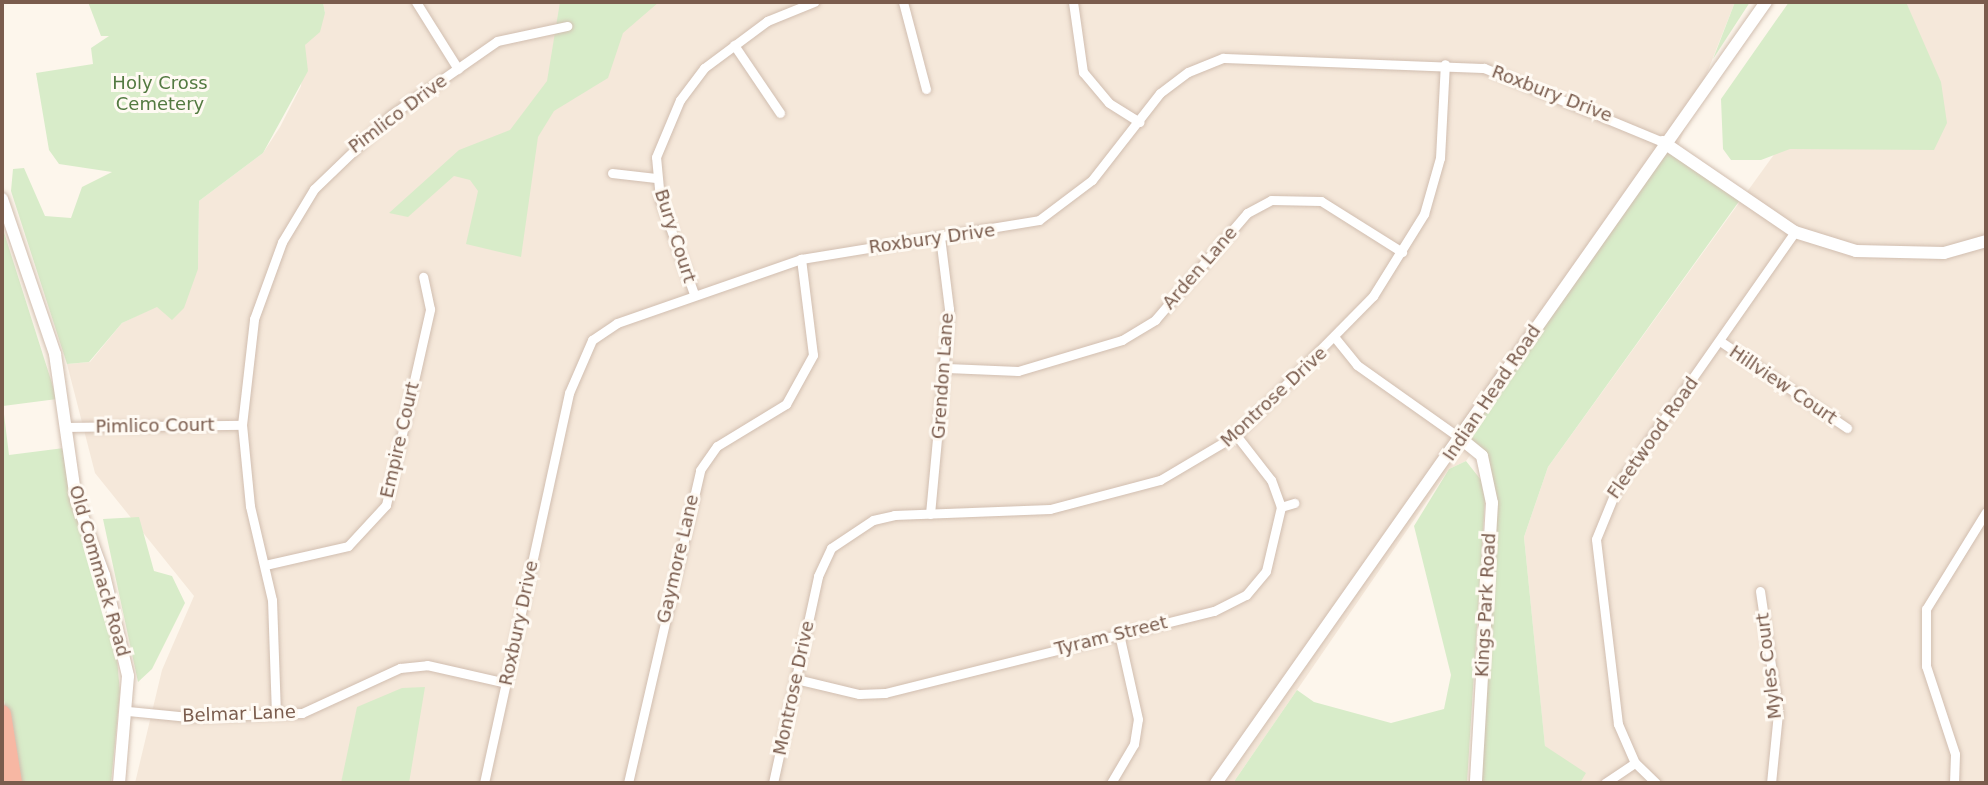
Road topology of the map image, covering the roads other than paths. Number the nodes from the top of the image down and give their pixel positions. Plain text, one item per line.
1 (416, 2) edge
2 (814, 2) edge
3 (903, 2) edge
4 (1073, 2) edge
5 (1766, 2) edge
6 (567, 26) dead end
7 (734, 45) junction
8 (1445, 64) junction
9 (458, 68) junction
10 (926, 89) dead end
11 (780, 113) dead end
12 (1140, 122) junction
13 (1663, 142) junction
14 (612, 173) dead end
15 (656, 178) junction
16 (2, 199) edge
17 (1795, 232) junction
18 (940, 237) junction
19 (1986, 241) edge
20 (1402, 252) junction
21 (801, 259) junction
22 (423, 277) dead end
23 (694, 294) junction
24 (1336, 339) junction
25 (1720, 341) junction
26 (947, 369) junction
27 (242, 425) junction
28 (68, 427) junction
29 (1847, 428) dead end
30 (1236, 435) junction
31 (1460, 438) junction
32 (1294, 503) dead end
33 (1281, 507) junction
34 (1986, 512) edge
35 (930, 514) junction
36 (265, 565) junction
37 (1760, 591) dead end
38 (1119, 634) junction
39 (796, 679) junction
40 (506, 683) junction
41 (128, 711) junction
42 (2, 714) edge
43 (276, 714) junction
44 (1635, 763) junction
45 (13, 783) edge
46 (119, 783) edge
47 (484, 783) edge
48 (628, 783) edge
49 (773, 783) edge
50 (1111, 783) edge
51 (1216, 783) edge
52 (1476, 783) edge
53 (1605, 783) edge
54 (1656, 783) edge
55 (1771, 783) edge
56 (1954, 783) edge

1 - 9 street
2 - 7 street
3 - 10 street
4 - 12 street
5 - 13 street, Indian Head Road
6 - 9 street, Pimlico Drive
7 - 11 street
7 - 15 street
8 - 12 street, Roxbury Drive
8 - 13 street, Roxbury Drive
8 - 20 street, Montrose Drive
9 - 27 street, Pimlico Drive
12 - 18 street, Roxbury Drive
13 - 17 street
13 - 31 street, Indian Head Road
14 - 15 street
15 - 23 street, Bury Court
16 - 28 street, Old Commack Road
17 - 19 street
17 - 25 street, Fleetwood Road
18 - 21 street, Roxbury Drive
18 - 26 street, Grendon Lane
20 - 24 street, Montrose Drive
20 - 26 street, Arden Lane
21 - 23 street, Roxbury Drive
21 - 48 street, Gaymore Lane
22 - 36 street, Empire Court
23 - 40 street, Roxbury Drive
24 - 30 street, Montrose Drive
24 - 31 street
25 - 29 street, Hillview Court
25 - 44 street, Fleetwood Road
26 - 35 street, Grendon Lane
27 - 28 street, Pimlico Court
27 - 36 street, Pimlico Drive
28 - 41 street, Old Commack Road
30 - 33 street, Tyram Street
30 - 35 street, Montrose Drive
31 - 51 street, Indian Head Road
31 - 52 street, Kings Park Road
32 - 33 street
33 - 38 street, Tyram Street
34 - 56 street
35 - 39 street, Montrose Drive
36 - 43 street, Pimlico Drive
37 - 55 street, Myles Court
38 - 39 street, Tyram Street
38 - 50 street
39 - 49 street, Montrose Drive
40 - 43 street, Belmar Lane
40 - 47 street, Roxbury Drive
41 - 43 street, Belmar Lane
41 - 46 street, Old Commack Road
42 - 45 highway
44 - 53 street
44 - 54 street, Fleetwood Road

